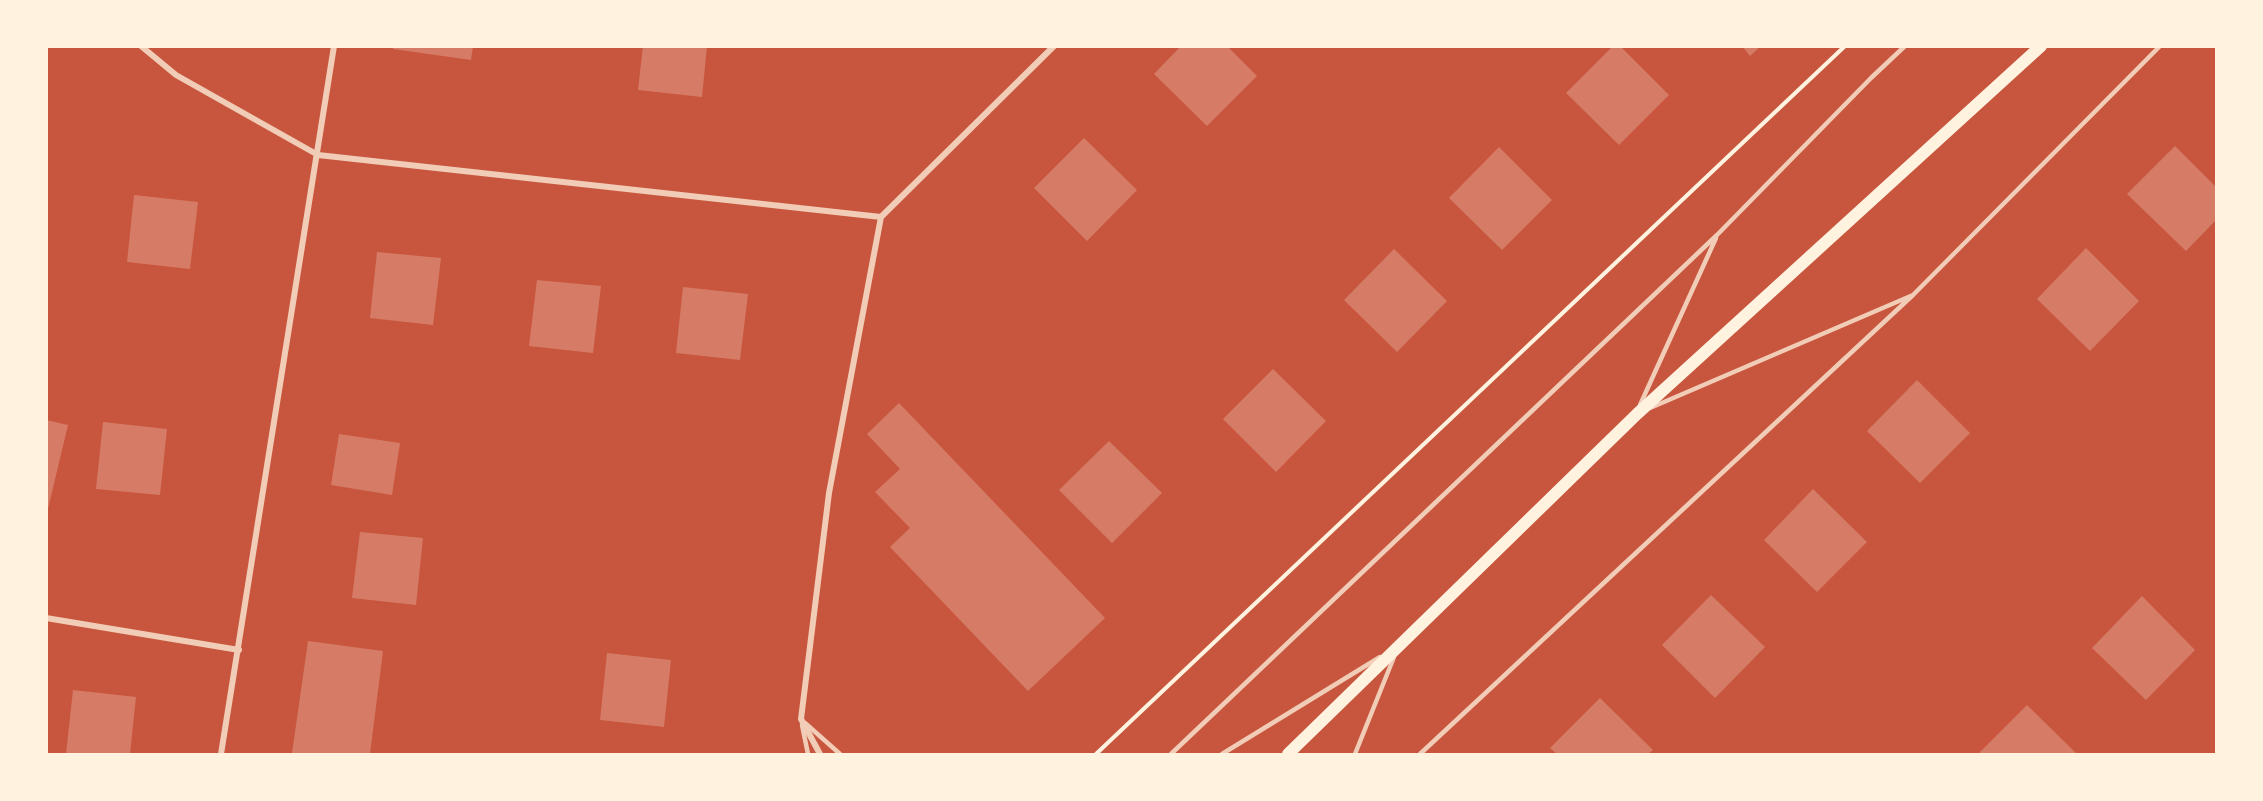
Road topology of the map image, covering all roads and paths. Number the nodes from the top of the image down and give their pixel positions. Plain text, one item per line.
1 (141, 46) edge
2 (334, 46) edge
3 (1054, 46) edge
4 (1845, 46) edge
5 (1905, 46) edge
6 (2041, 46) edge
7 (2160, 46) edge
8 (318, 155) junction
9 (881, 217) junction
10 (1717, 235) junction
11 (1913, 295) junction
12 (1637, 414) junction
13 (46, 618) edge
14 (1398, 646) junction
15 (239, 650) junction
16 (801, 719) junction
17 (221, 754) edge
18 (808, 754) edge
19 (820, 754) edge
20 (840, 754) edge
21 (1095, 754) edge
22 (1171, 754) edge
23 (1222, 754) edge
24 (1288, 754) edge
25 (1355, 754) edge
26 (1420, 754) edge

1 - 8 street
2 - 8 street
3 - 9 street
4 - 21 path
5 - 10 lane
6 - 12 main road
7 - 11 lane
8 - 9 street
8 - 15 street
9 - 16 street
10 - 12 lane
10 - 22 lane
11 - 12 lane
11 - 26 lane
12 - 14 main road
13 - 15 street
14 - 23 lane
14 - 24 main road
14 - 25 lane
15 - 17 street
16 - 18 lane
16 - 19 street
16 - 20 lane

